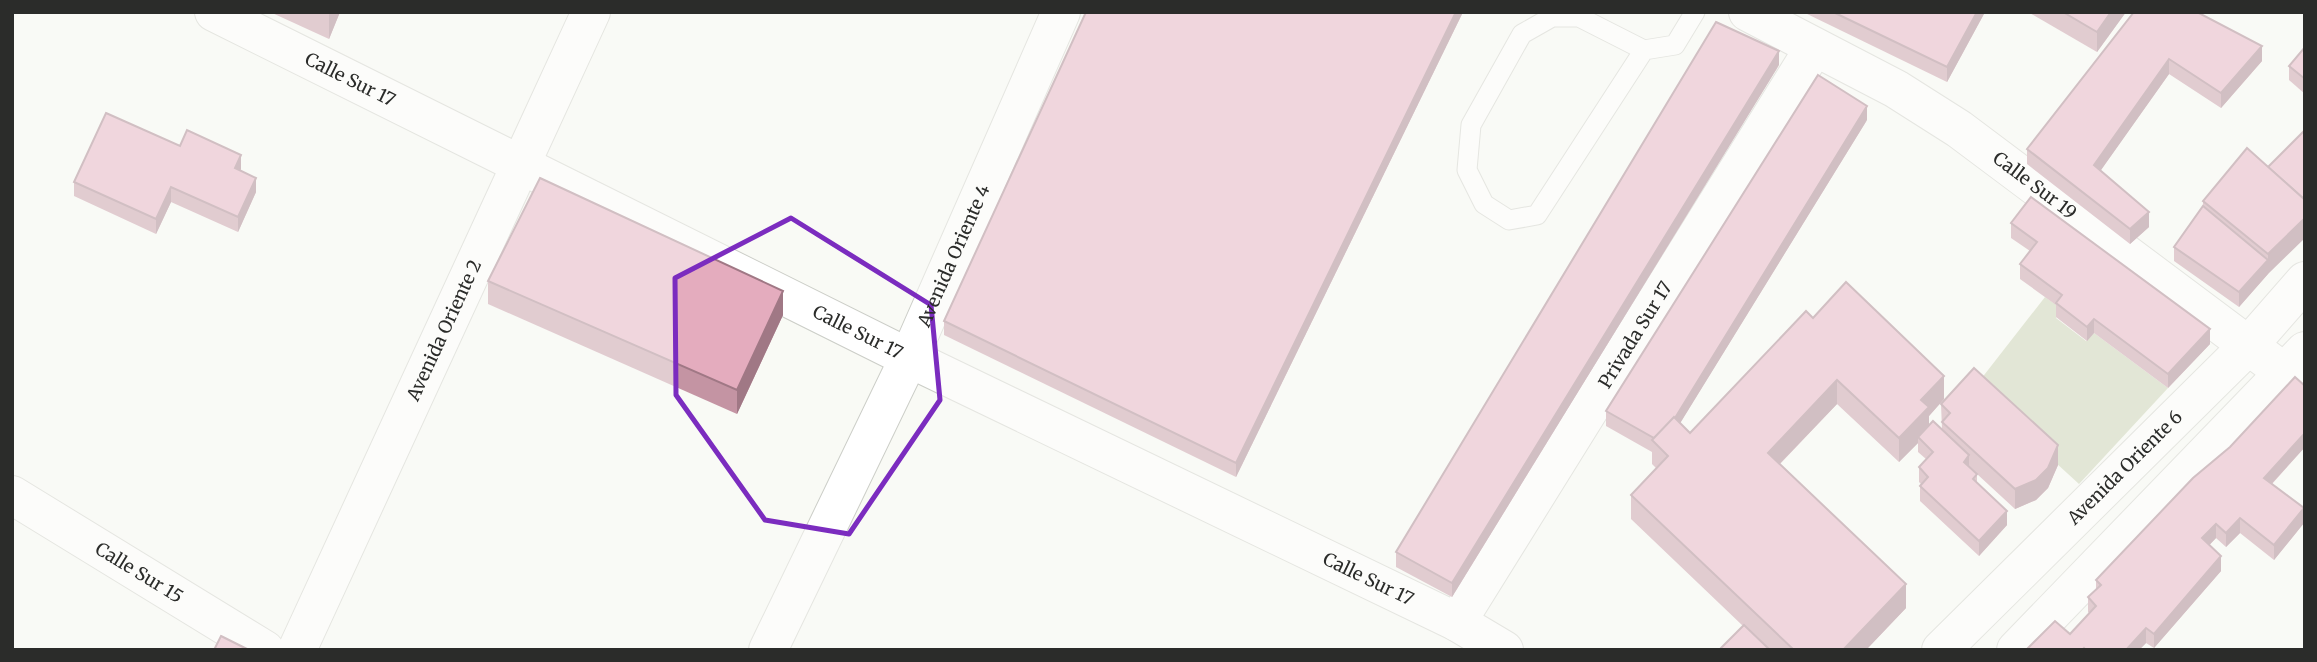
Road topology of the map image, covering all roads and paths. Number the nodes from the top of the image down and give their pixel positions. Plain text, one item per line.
1 (214, 12) edge
2 (592, 12) edge
3 (1061, 12) edge
4 (1695, 12) edge
5 (1748, 12) edge
6 (1814, 48) junction
7 (1644, 50) junction
8 (521, 164) junction
9 (2305, 281) edge
10 (2249, 345) junction
11 (909, 358) junction
12 (2298, 371) edge
13 (12, 495) edge
14 (1457, 622) junction
15 (265, 650) edge
16 (297, 650) edge
17 (768, 650) edge
18 (1504, 650) edge
19 (1941, 650) edge
20 (2016, 650) edge

1 - 8 street, Calle Sur 17
2 - 8 street, Avenida Oriente 2
3 - 11 street, Avenida Oriente 4
4 - 7 lane
5 - 6 street, Calle Sur 19
6 - 10 street, Calle Sur 19
6 - 14 street, Privada Sur 17
7 - 7 lane
8 - 11 street, Calle Sur 17
8 - 16 street, Avenida Oriente 2
9 - 10 street, Avenida Oriente 6
10 - 12 street, Calle Sur 19
10 - 19 street, Avenida Oriente 6
11 - 14 street, Calle Sur 17
11 - 17 street, Avenida Oriente 4
12 - 20 street
13 - 15 street, Calle Sur 15
14 - 18 street, Calle Sur 17

